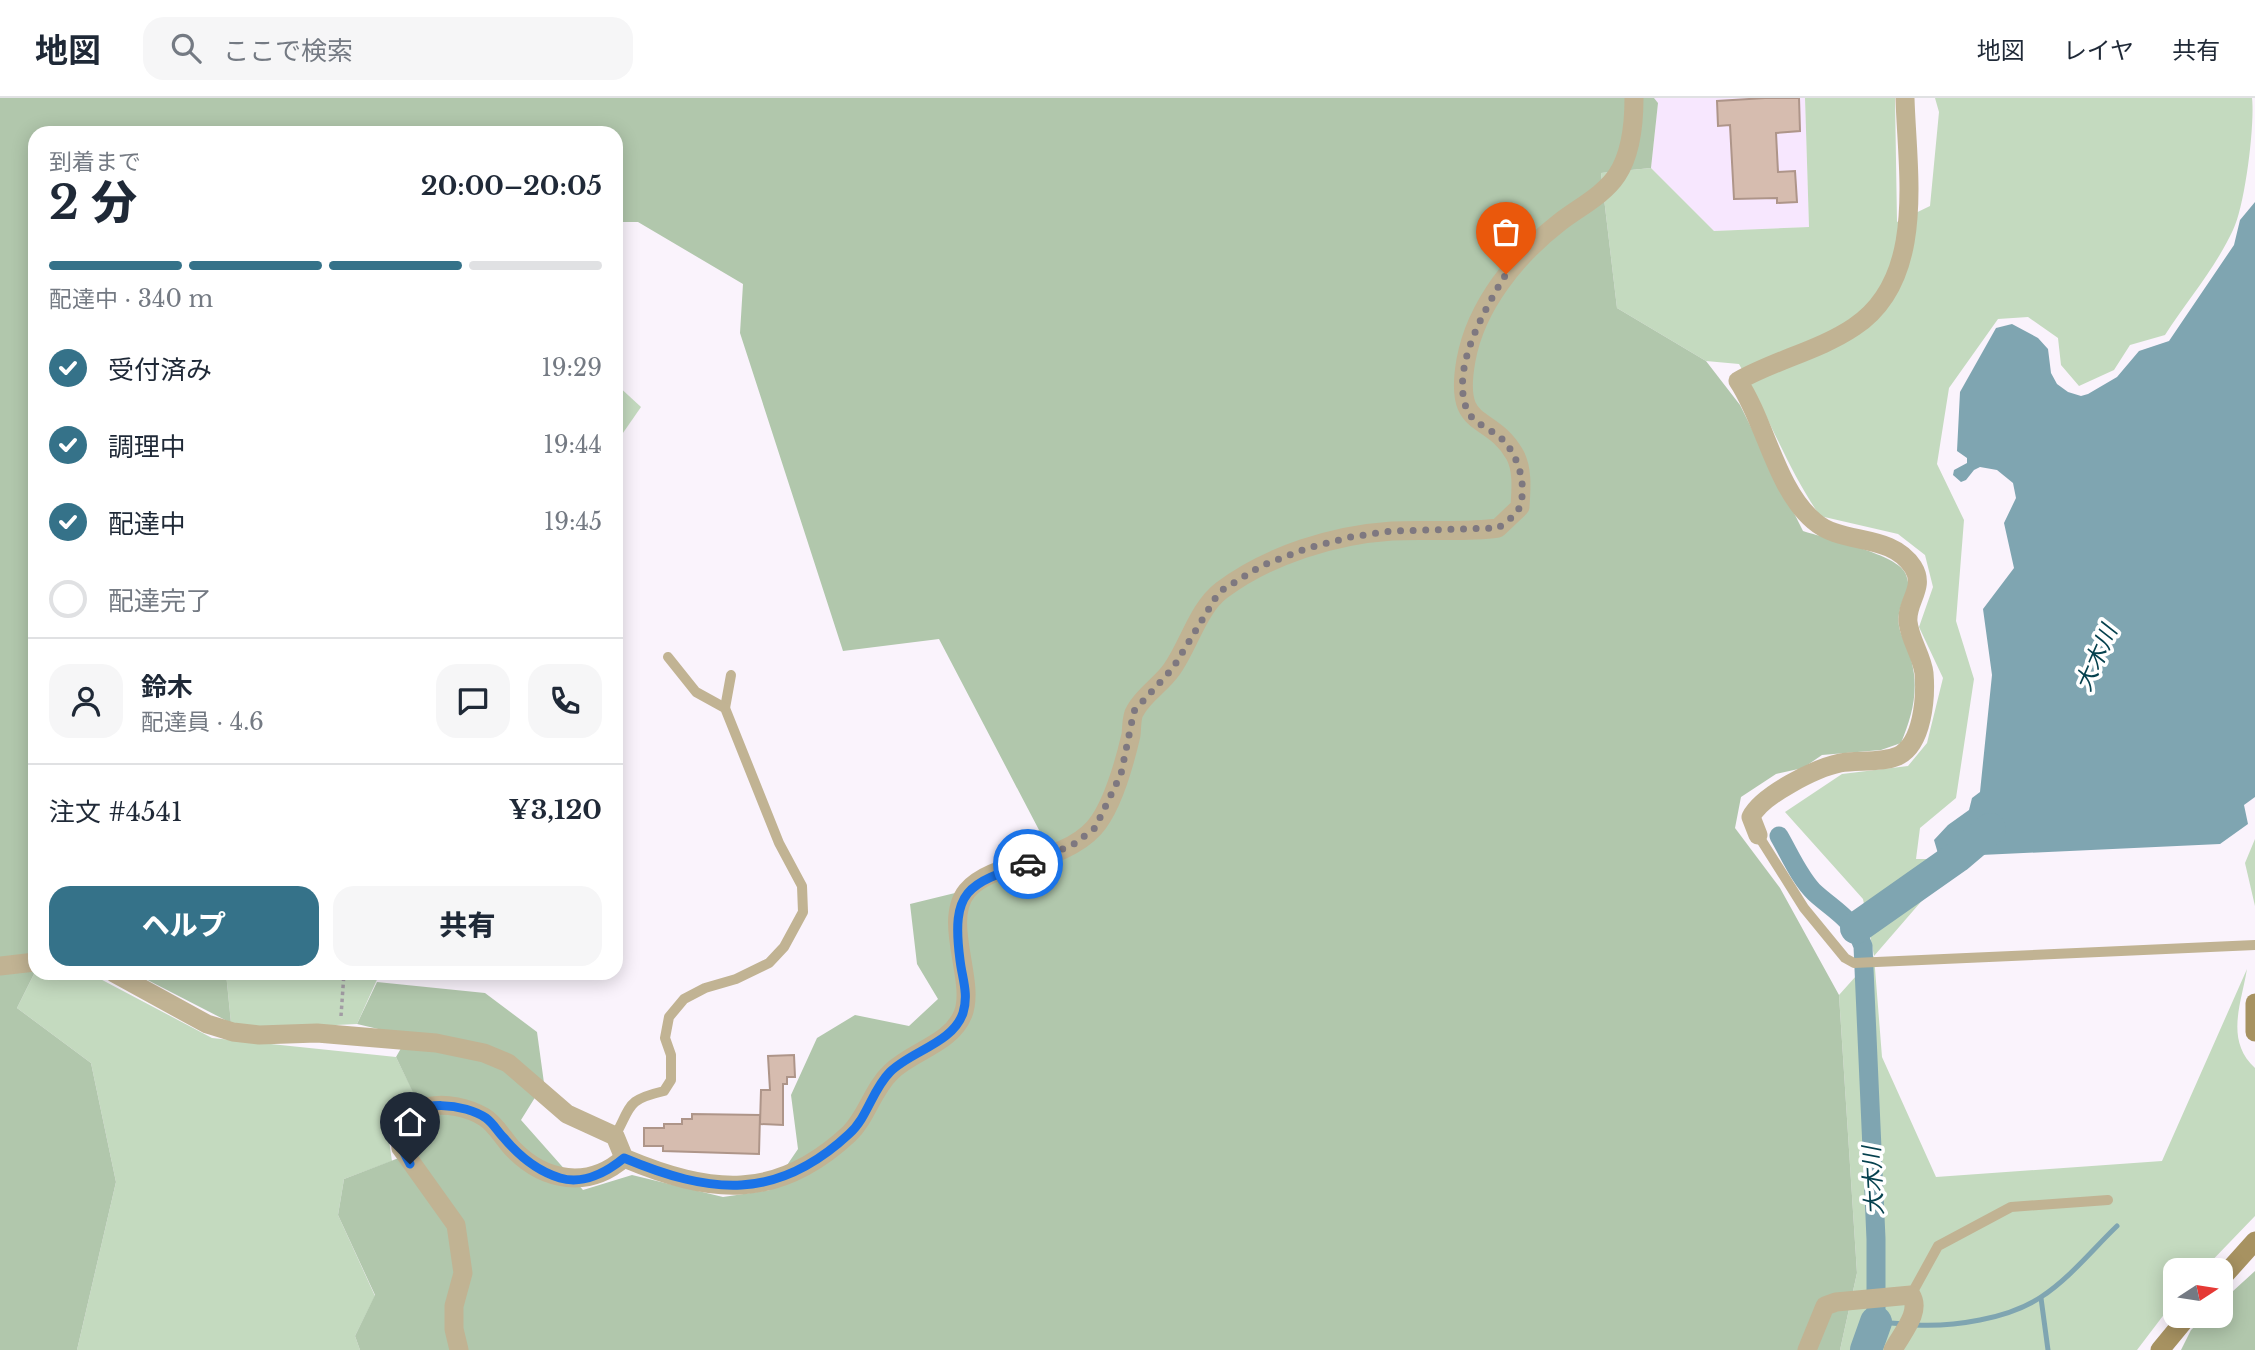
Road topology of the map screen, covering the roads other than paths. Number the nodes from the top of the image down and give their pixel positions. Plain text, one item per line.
1 (1634, 98) edge
2 (1905, 98) edge
3 (668, 657) dead end
4 (731, 675) dead end
5 (724, 708) junction
6 (1758, 835) joint
7 (2255, 945) edge
8 (28, 963) edge
9 (0, 966) edge
10 (127, 980) edge
11 (2255, 1003) edge
12 (2255, 1031) edge
13 (615, 1136) junction
14 (624, 1158) junction
15 (2108, 1200) dead end
16 (2255, 1241) edge
17 (2233, 1266) edge
18 (1908, 1301) junction
19 (2178, 1328) edge
20 (1897, 1343) edge
21 (459, 1350) edge
22 (1807, 1350) edge
23 (2160, 1350) edge

1 - 14 street
2 - 6 street
3 - 5 lane
4 - 5 lane
5 - 13 lane
6 - 7 lane
8 - 9 street
10 - 13 street
11 - 12 main road
13 - 14 street
14 - 21 street
15 - 18 lane
16 - 17 main road
18 - 20 street
18 - 22 street
19 - 23 main road

